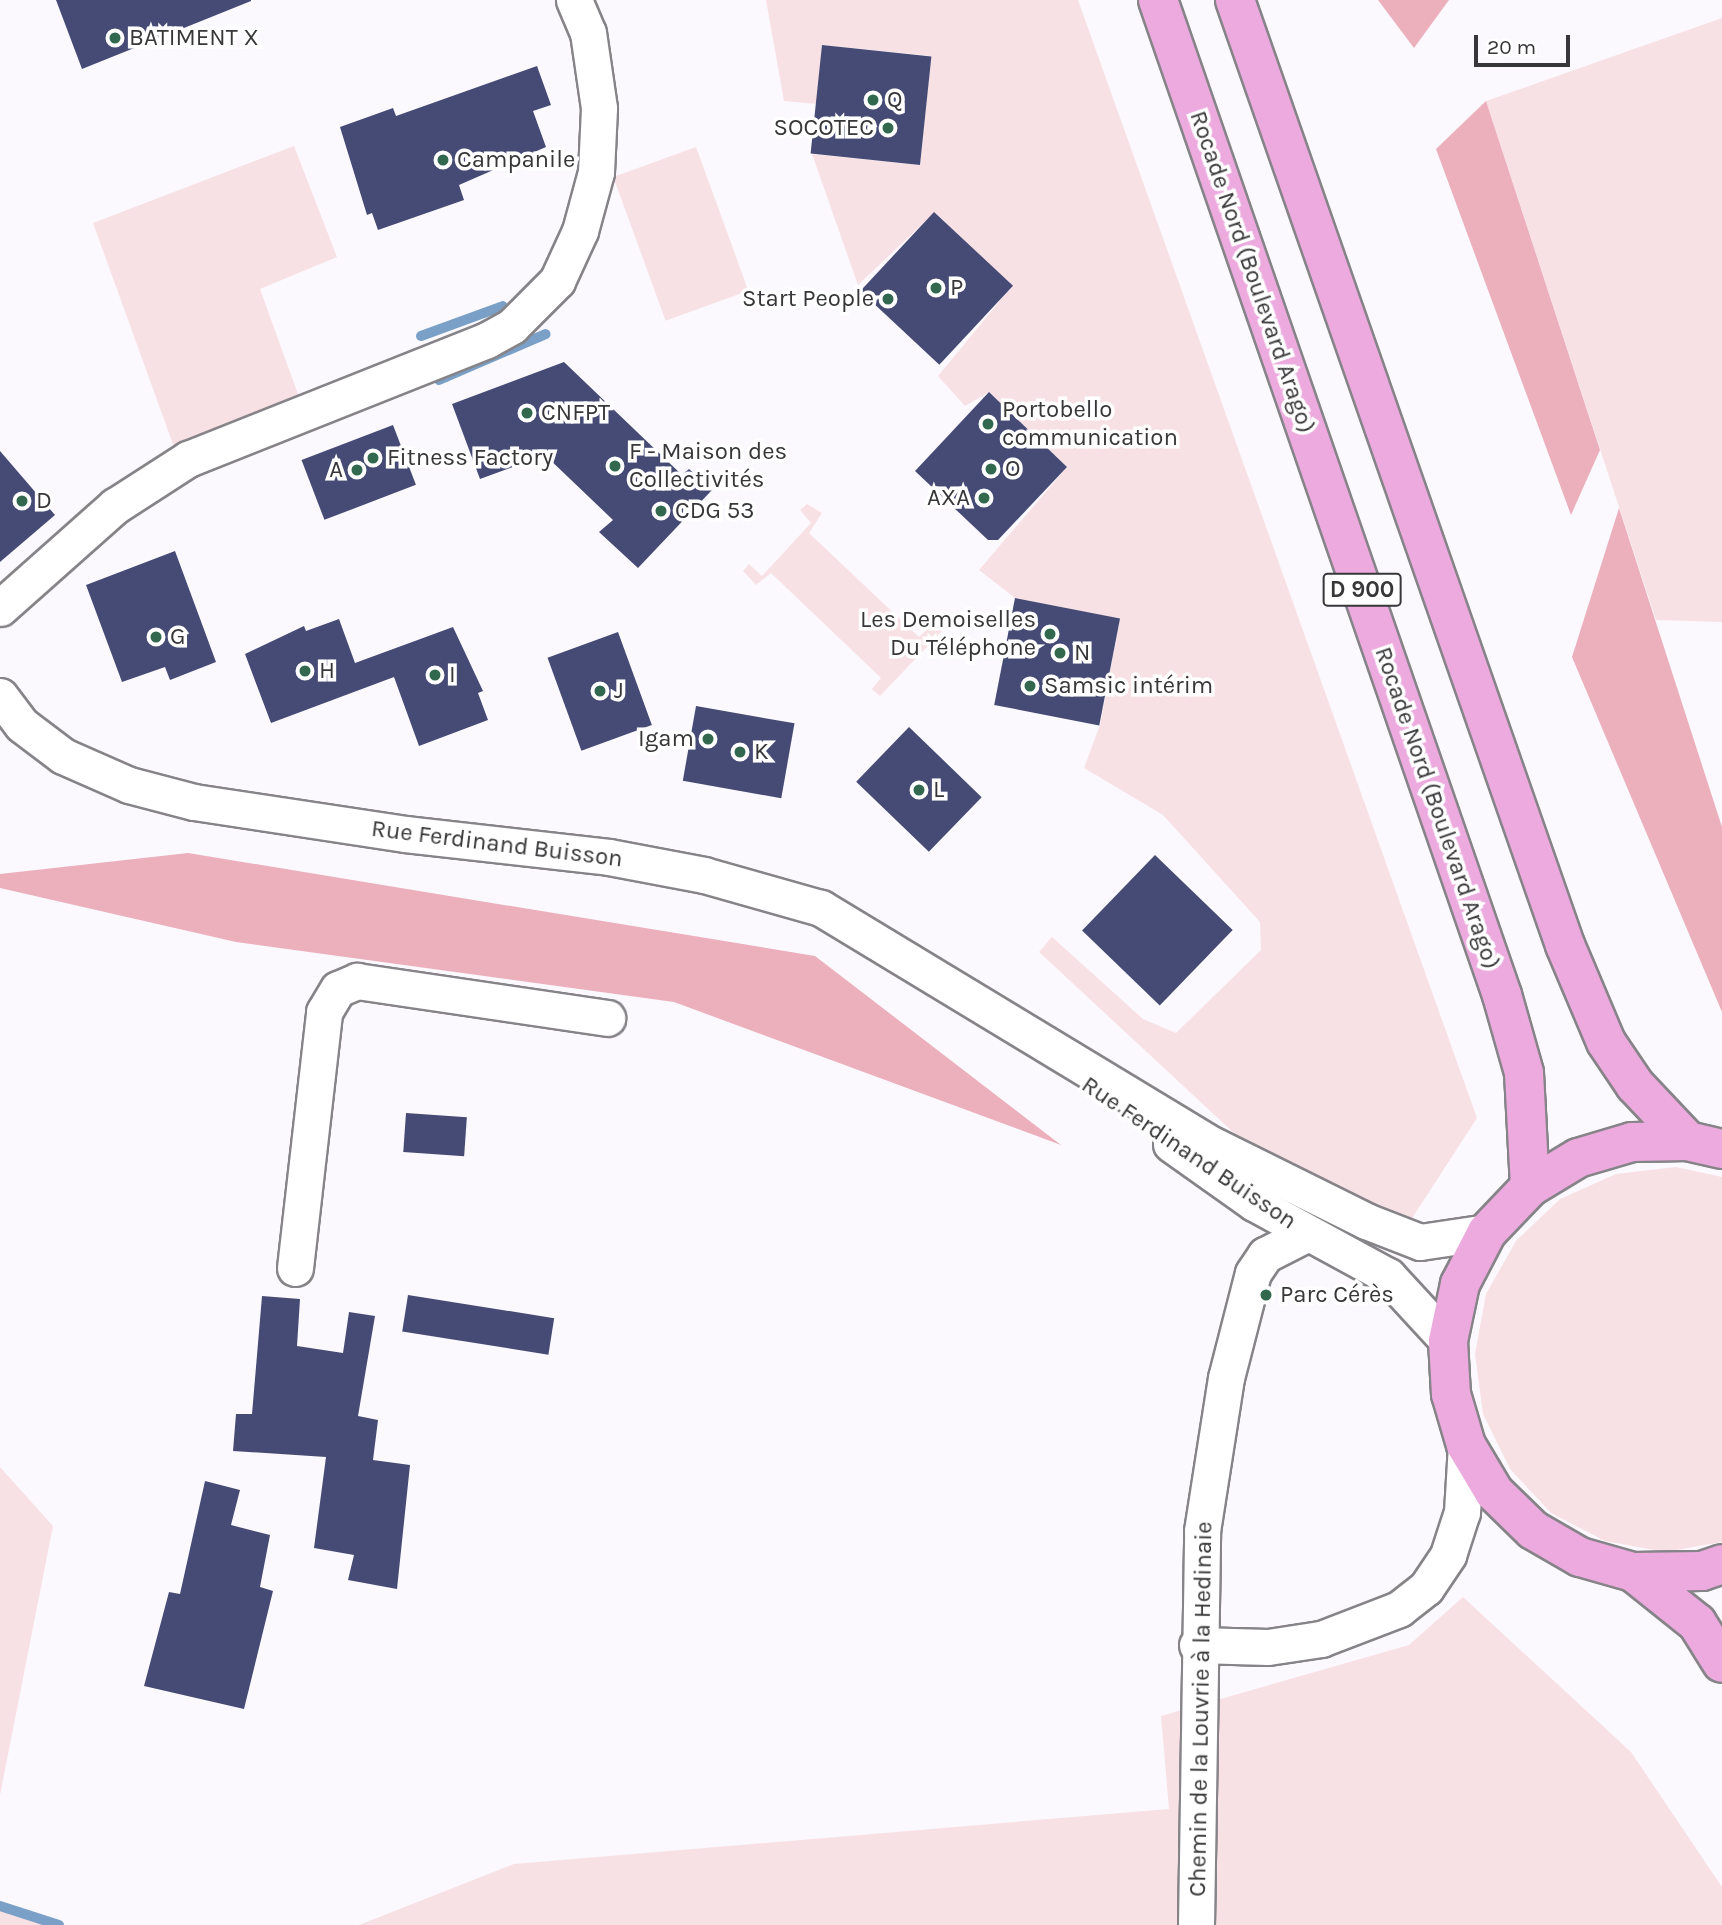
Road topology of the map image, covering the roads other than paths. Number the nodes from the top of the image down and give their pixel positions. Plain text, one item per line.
1 (574, 0) edge
2 (1158, 0) edge
3 (1235, 0) edge
4 (0, 608) edge
5 (0, 696) edge
6 (993, 1015) junction
7 (607, 1018) dead end
8 (1705, 1145) edge
9 (1530, 1186) junction
10 (1487, 1232) junction
11 (1308, 1233) junction
12 (295, 1268) dead end
13 (1448, 1341) junction
14 (1466, 1445) junction
15 (1722, 1564) edge
16 (1633, 1572) junction
17 (1198, 1645) junction
18 (1722, 1662) edge
19 (1196, 1925) edge

1 - 4 street
2 - 9 main road, Rocade Nord (Boulevard Arago) / D 900
3 - 8 main road, D 900
5 - 6 street, Rue Ferdinand Buisson
6 - 10 street, Rue Ferdinand Buisson
6 - 11 street, Rue Ferdinand Buisson
7 - 12 street
8 - 9 main road
9 - 10 main road
10 - 13 main road
11 - 13 street, Rue Ferdinand Buisson
11 - 17 street, Chemin de la Louvrie à la Hedinaie
13 - 14 main road
14 - 16 main road
14 - 17 street
15 - 16 main road
16 - 18 main road
17 - 19 street, Chemin de la Louvrie à la Hedinaie

